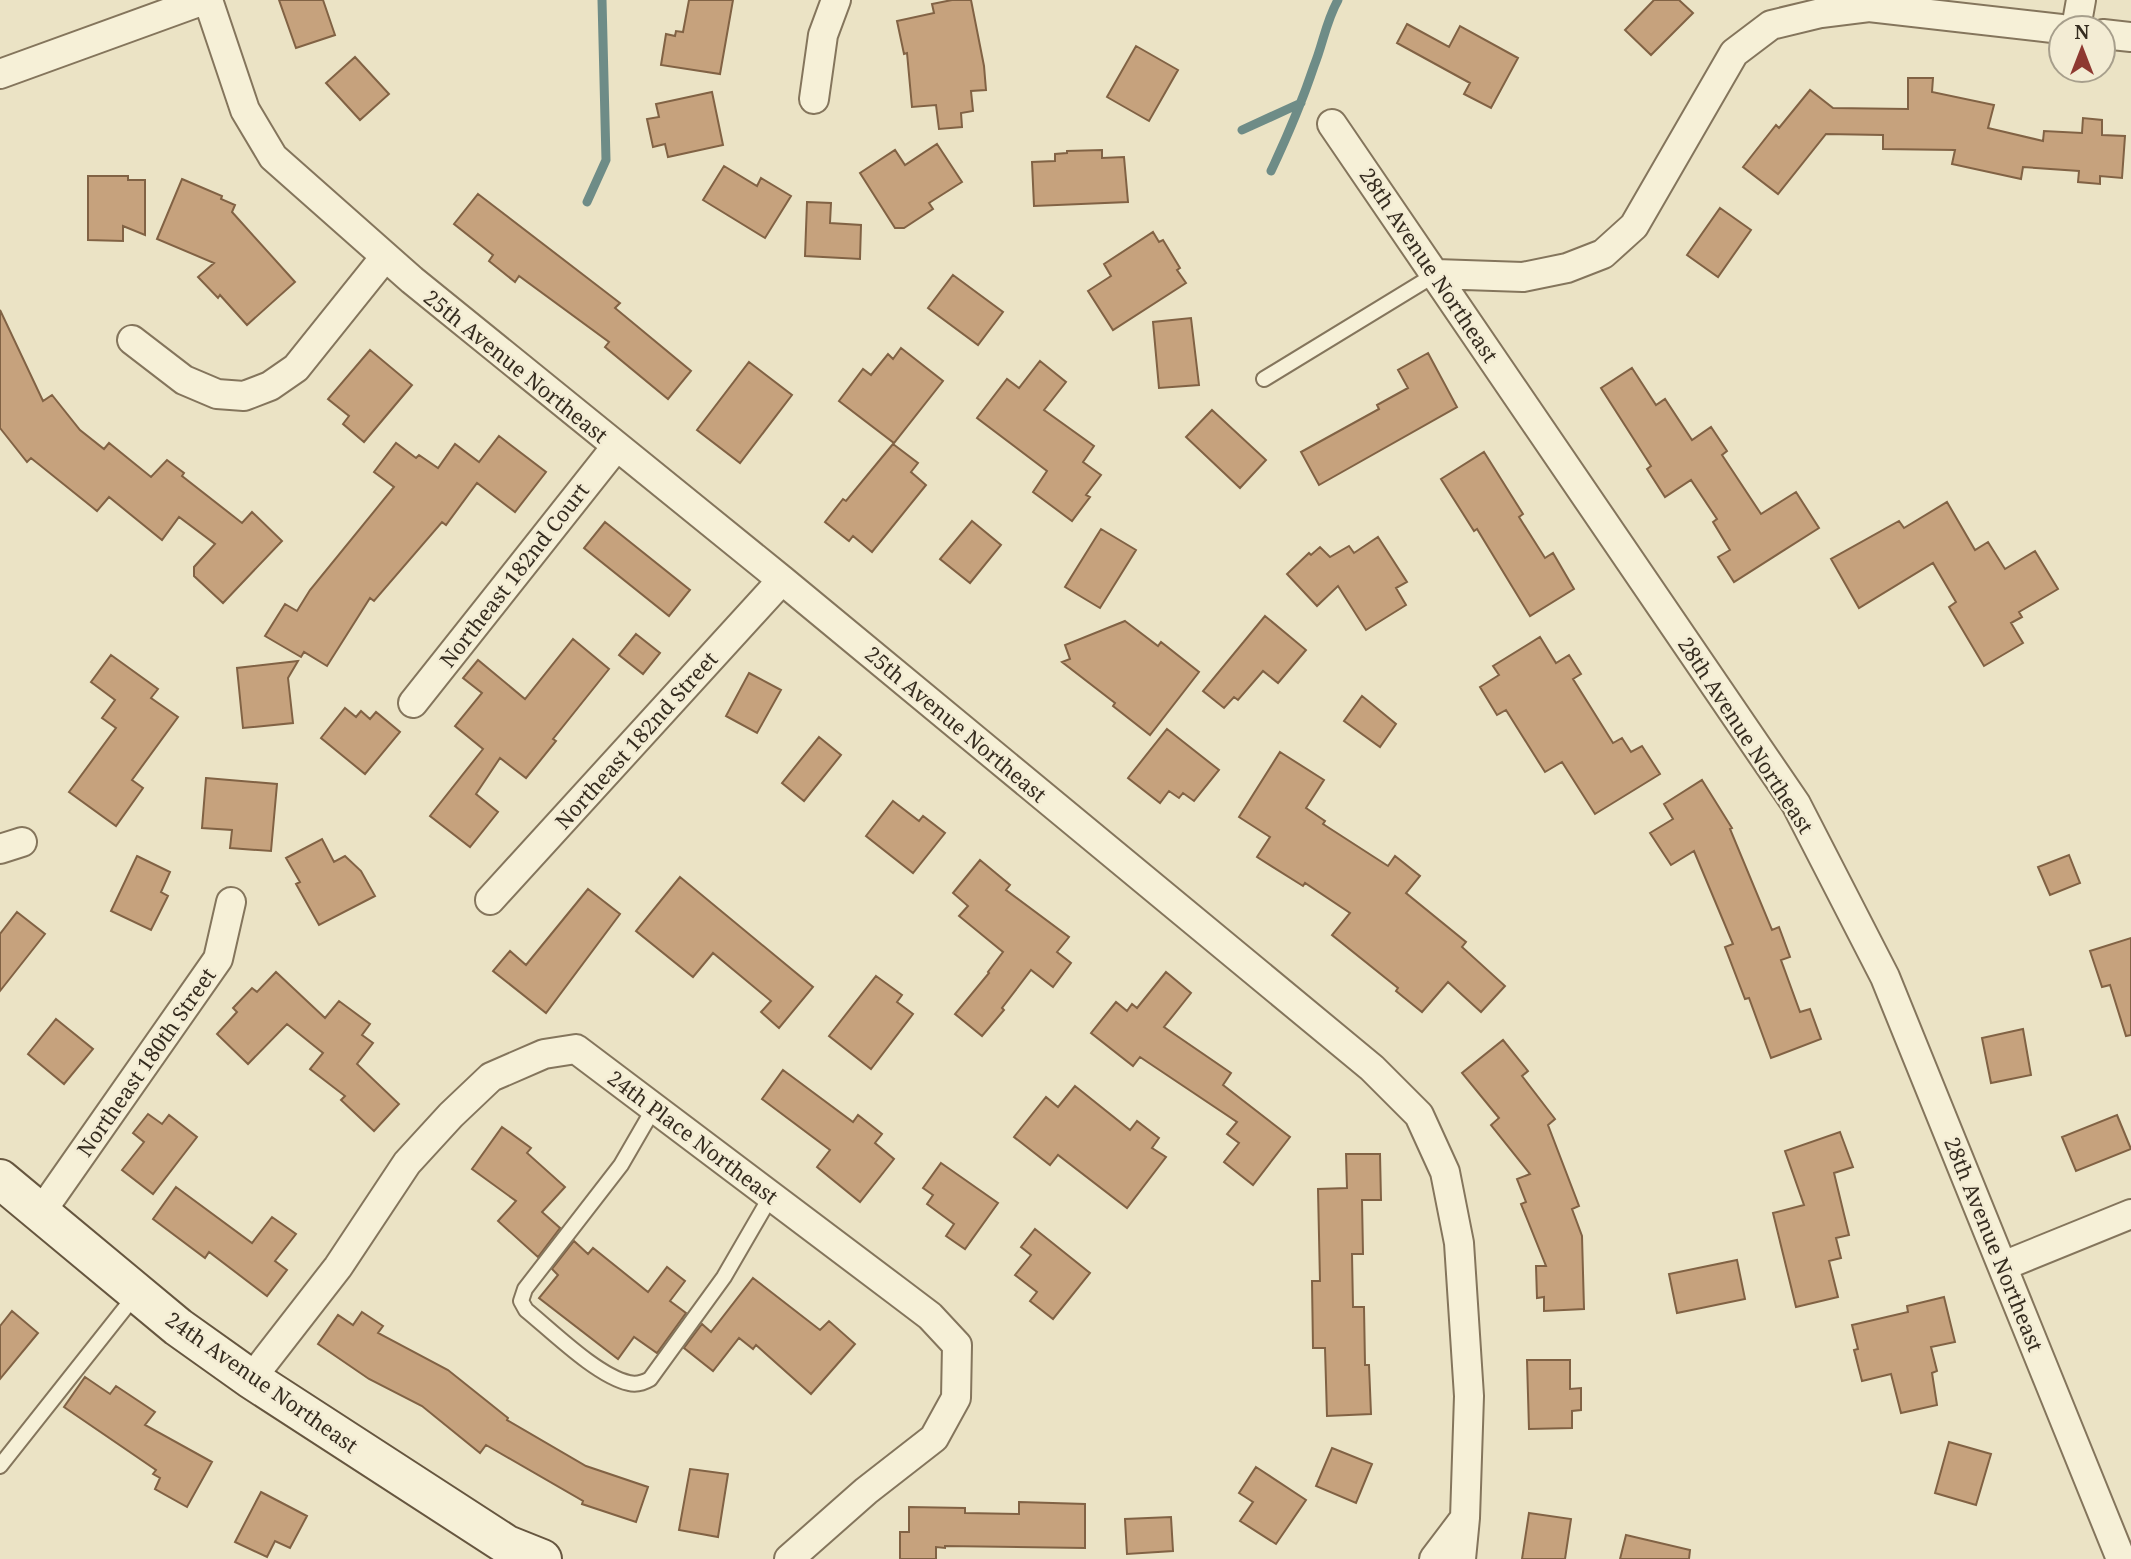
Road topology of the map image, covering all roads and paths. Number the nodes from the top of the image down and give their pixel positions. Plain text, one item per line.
1 (206, 0) edge
2 (836, 0) edge
3 (2047, 27) edge
4 (0, 74) edge
5 (814, 99) dead end
6 (1332, 124) dead end
7 (385, 257) junction
8 (1436, 274) junction
9 (132, 340) dead end
10 (1264, 379) dead end
11 (616, 447) junction
12 (782, 580) junction
13 (413, 703) dead end
14 (490, 900) dead end
15 (231, 902) dead end
16 (654, 1108) junction
17 (0, 1179) edge
18 (771, 1196) junction
19 (41, 1212) junction
20 (2131, 1214) edge
21 (2003, 1266) junction
22 (138, 1292) junction
23 (251, 1379) junction
24 (0, 1466) edge
25 (1465, 1518) junction
26 (542, 1559) edge
27 (789, 1559) edge
28 (1434, 1559) edge
29 (1461, 1559) edge
30 (2121, 1559) edge

1 - 4 street
1 - 7 street, 25th Avenue Northeast
2 - 5 street
3 - 8 street
6 - 8 street, 28th Avenue Northeast
7 - 9 street
7 - 11 street, 25th Avenue Northeast
8 - 10 lane
8 - 21 street, 28th Avenue Northeast
11 - 12 street, 25th Avenue Northeast
11 - 13 street, Northeast 182nd Court
12 - 14 street, Northeast 182nd Street
12 - 25 street, 25th Avenue Northeast
15 - 19 street, Northeast 180th Street
16 - 18 street, 24th Place Northeast
16 - 18 lane
16 - 23 street, 24th Place Northeast
17 - 19 main road, 24th Avenue Northeast
18 - 27 street, 24th Place Northeast
19 - 22 main road, 24th Avenue Northeast
20 - 21 street
21 - 30 street, 28th Avenue Northeast
22 - 23 main road, 24th Avenue Northeast
22 - 24 lane
23 - 26 main road, 24th Avenue Northeast
25 - 28 street
25 - 29 street, 25th Avenue Northeast

